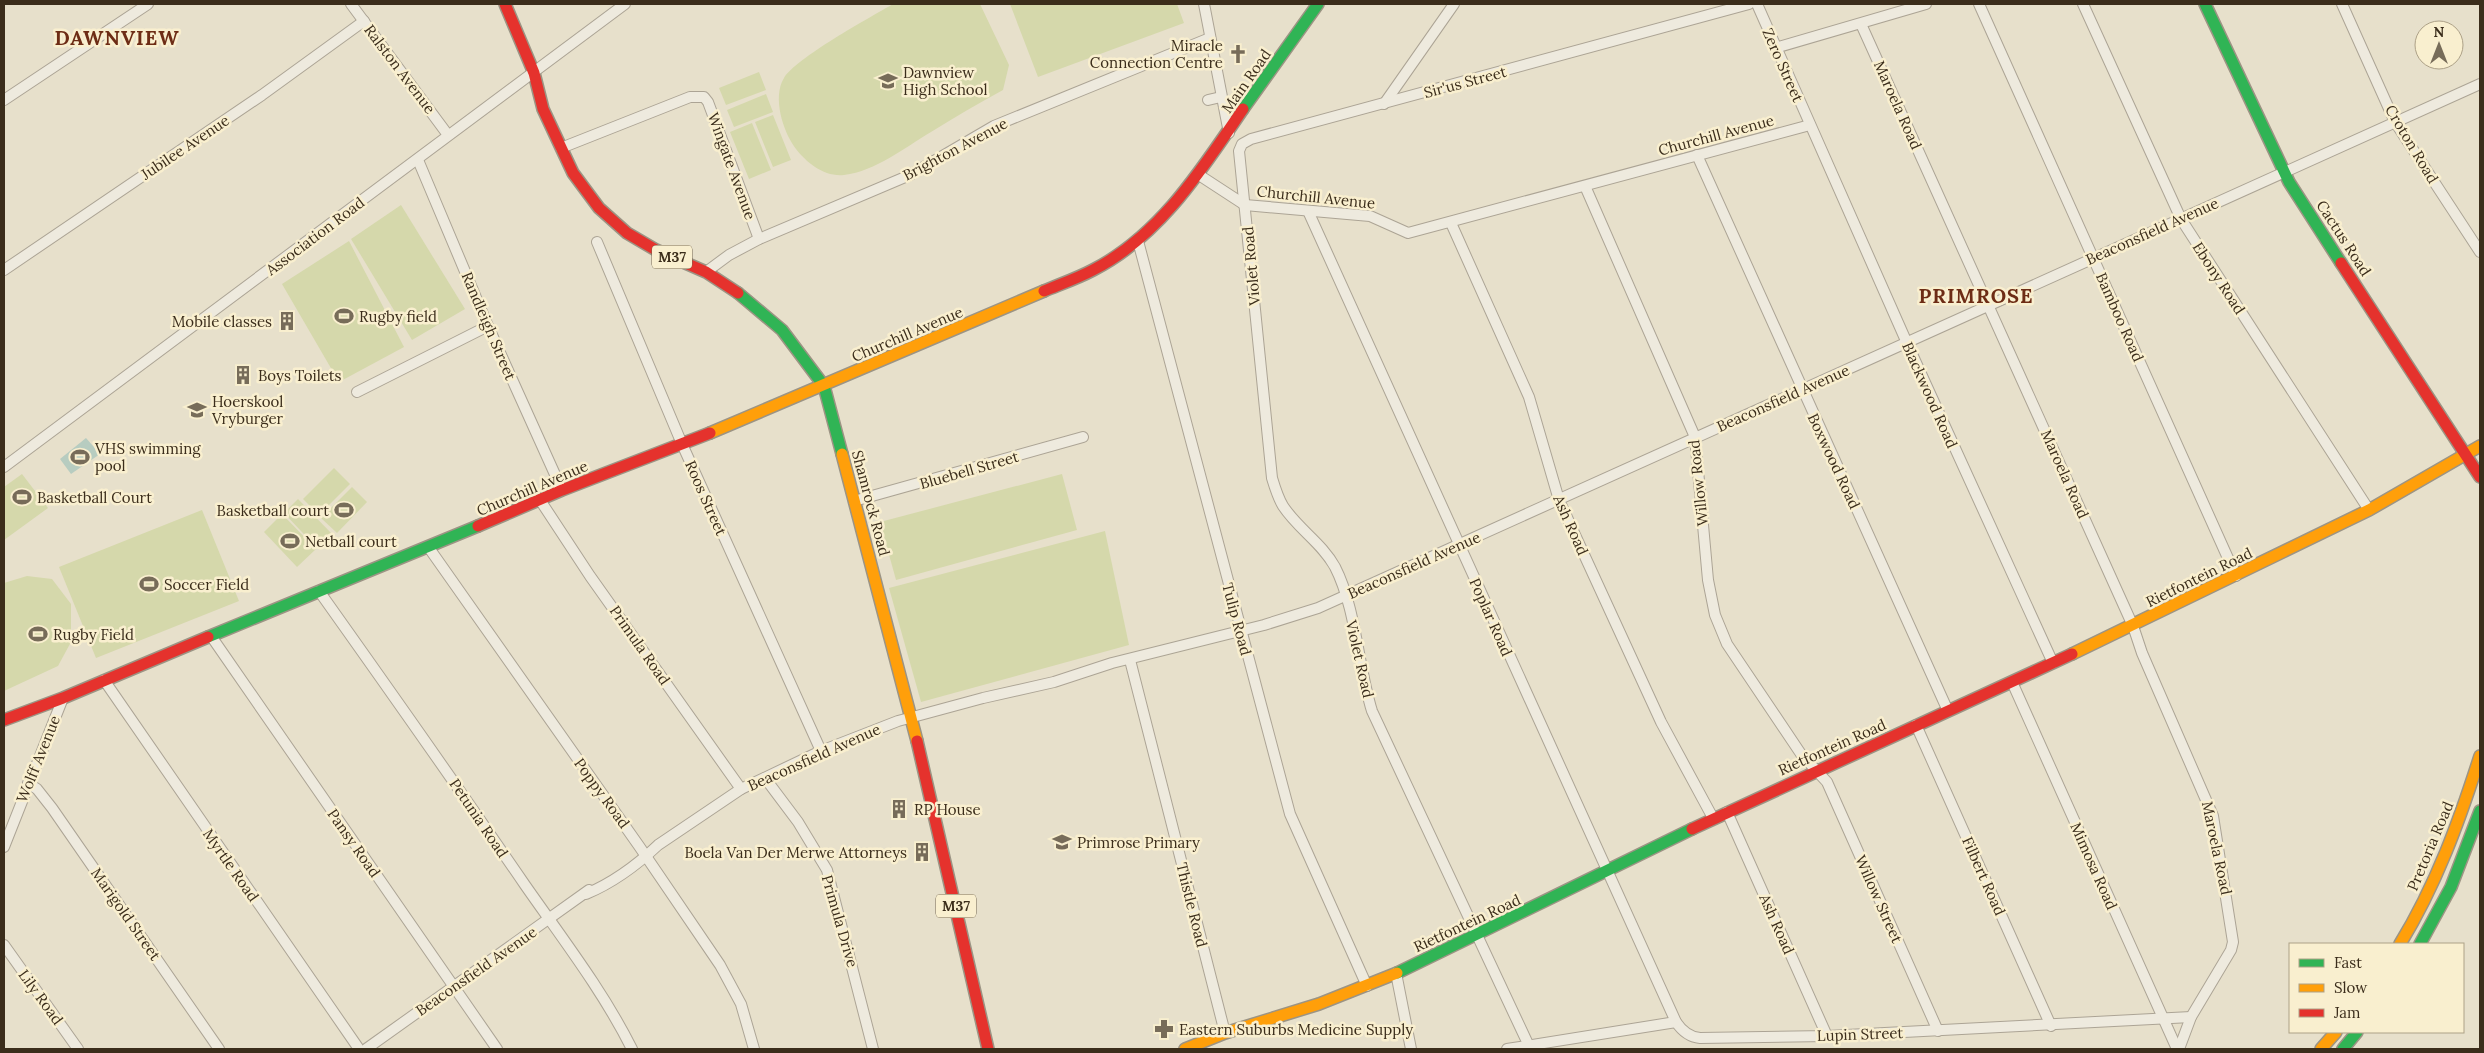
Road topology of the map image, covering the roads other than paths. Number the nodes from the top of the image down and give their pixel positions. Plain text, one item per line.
1 (148, 4) edge
2 (351, 4) edge
3 (496, 4) edge
4 (505, 4) edge
5 (625, 4) edge
6 (1204, 4) edge
7 (1318, 4) edge
8 (1454, 4) edge
9 (1749, 4) edge
10 (1758, 4) edge
11 (1926, 4) edge
12 (1979, 4) edge
13 (2083, 4) edge
14 (2205, 4) edge
15 (2342, 4) edge
16 (364, 21) junction
17 (1861, 24) junction
18 (1210, 38) junction
19 (1775, 48) junction
20 (532, 78) junction
21 (2480, 84) edge
22 (1221, 97) junction
23 (4, 100) edge
24 (1208, 100) dead end
25 (1384, 104) junction
26 (2395, 122) junction
27 (1810, 125) junction
28 (1228, 133) junction
29 (448, 135) junction
30 (561, 148) junction
31 (1696, 155) junction
32 (418, 160) junction
33 (2283, 171) junction
34 (1199, 175) junction
35 (1584, 186) junction
36 (1245, 205) junction
37 (1308, 211) junction
38 (2181, 218) junction
39 (1451, 222) junction
40 (759, 239) junction
41 (1138, 241) junction
42 (597, 242) dead end
43 (2480, 252) edge
44 (2093, 258) junction
45 (4, 270) edge
46 (706, 272) junction
47 (1988, 305) junction
48 (488, 326) junction
49 (1907, 343) junction
50 (824, 386) junction
51 (1801, 390) junction
52 (357, 392) dead end
53 (1083, 437) dead end
54 (1695, 437) junction
55 (682, 444) junction
56 (2480, 446) edge
57 (2466, 455) junction
58 (4, 467) edge
59 (2480, 477) edge
60 (562, 490) junction
61 (540, 500) junction
62 (1559, 500) junction
63 (854, 501) junction
64 (2369, 510) junction
65 (1458, 544) junction
66 (429, 548) junction
67 (2236, 576) junction
68 (319, 591) junction
69 (1346, 596) junction
70 (2133, 626) junction
71 (1240, 632) junction
72 (211, 636) junction
73 (1130, 660) junction
74 (2053, 663) junction
75 (104, 680) junction
76 (2012, 682) junction
77 (63, 698) junction
78 (1948, 711) junction
79 (912, 717) junction
80 (5, 721) edge
81 (1916, 726) junction
82 (821, 751) junction
83 (2480, 756) edge
84 (1816, 771) junction
85 (765, 778) junction
86 (28, 782) junction
87 (741, 790) junction
88 (2469, 791) junction
89 (2480, 795) edge
90 (2480, 811) edge
91 (1727, 812) junction
92 (1713, 818) junction
93 (4, 847) edge
94 (644, 854) junction
95 (1607, 872) junction
96 (549, 920) junction
97 (1477, 935) junction
98 (2401, 943) edge
99 (2421, 943) edge
100 (4, 945) edge
101 (1396, 973) junction
102 (1367, 986) junction
103 (455, 987) junction
104 (2191, 1017) junction
105 (2163, 1019) junction
106 (1676, 1022) junction
107 (2051, 1026) junction
108 (1938, 1031) junction
109 (1225, 1033) junction
110 (2335, 1033) edge
111 (2354, 1035) edge
112 (1827, 1036) junction
113 (1529, 1046) junction
114 (78, 1049) edge
115 (219, 1049) edge
116 (359, 1049) edge
117 (366, 1049) edge
118 (497, 1049) edge
119 (632, 1049) edge
120 (754, 1049) edge
121 (874, 1049) edge
122 (988, 1049) edge
123 (1185, 1049) edge
124 (1411, 1049) edge
125 (1507, 1049) edge
126 (2178, 1049) edge
127 (2321, 1049) edge
128 (2343, 1049) edge

1 - 23 street
2 - 16 street, Ralston Avenue
3 - 20 street, Shamrock Road / M37
4 - 20 street, Shamrock Road / M37
5 - 20 street, Association Road
6 - 18 street
7 - 28 street, Main Road
8 - 25 street
9 - 25 street, Sir'us Street
10 - 19 street, Zero Street
11 - 17 street
12 - 44 street, Bamboo Road
13 - 38 street, Ebony Road
14 - 33 street, Cactus Road
15 - 26 street, Croton Road
16 - 29 street, Ralston Avenue
16 - 45 street, Jubilee Avenue
17 - 19 street
17 - 47 street, Maroela Road
18 - 22 street
18 - 40 street, Brighton Avenue
19 - 27 street, Zero Street
20 - 29 street, Association Road
20 - 30 street, Shamrock Road / M37
21 - 26 street, Beaconsfield Avenue
22 - 24 street
22 - 28 street
25 - 36 street, Sir'us Street
26 - 33 street, Beaconsfield Avenue
26 - 43 street, Croton Road
27 - 31 street, Churchill Avenue
27 - 49 street, Blackwood Road
28 - 34 street, Main Road
29 - 32 street, Association Road
30 - 40 street, Wingate Avenue
30 - 46 street, Shamrock Road / M37
31 - 35 street, Churchill Avenue
31 - 51 street, Boxwood Road
32 - 48 street, Randleigh Street
32 - 58 street, Association Road
33 - 38 street, Beaconsfield Avenue
33 - 57 street, Cactus Road
34 - 36 street, Churchill Avenue
34 - 41 street, Churchill Avenue
35 - 39 street, Churchill Avenue
35 - 54 street, Willow Road
36 - 37 street, Churchill Avenue
36 - 69 street, Violet Road
37 - 39 street, Churchill Avenue
37 - 65 street, Poplar Road
38 - 44 street, Beaconsfield Avenue
38 - 64 street, Ebony Road
39 - 62 street, Ash Road
40 - 46 street, Brighton Avenue
41 - 50 street, Churchill Avenue
41 - 71 street, Tulip Road
42 - 55 street, Roos Street
44 - 47 street, Beaconsfield Avenue
44 - 67 street, Bamboo Road
46 - 50 street, Shamrock Road / M37
47 - 49 street, Beaconsfield Avenue
47 - 70 street, Maroela Road
48 - 52 street
48 - 60 street, Randleigh Street
49 - 51 street, Beaconsfield Avenue
49 - 74 street, Blackwood Road
50 - 55 street, Churchill Avenue
50 - 63 street, Shamrock Road / M37
51 - 54 street, Beaconsfield Avenue
51 - 78 street, Boxwood Road
53 - 63 street, Bluebell Street
54 - 62 street, Beaconsfield Avenue
54 - 84 street, Willow Road
55 - 60 street, Churchill Avenue
55 - 82 street, Roos Street
56 - 57 street, Rietfontein Road
57 - 59 street, Cactus Road
57 - 64 street, Rietfontein Road
60 - 61 street, Churchill Avenue
61 - 66 street, Churchill Avenue
61 - 87 street, Primula Road
62 - 65 street, Beaconsfield Avenue
62 - 92 street, Ash Road
63 - 79 street, Shamrock Road / M37
64 - 67 street, Rietfontein Road
65 - 69 street, Beaconsfield Avenue
65 - 95 street, Poplar Road
66 - 68 street, Churchill Avenue
66 - 94 street, Poppy Road
67 - 70 street, Rietfontein Road
68 - 72 street, Churchill Avenue
68 - 96 street, Petunia Road
69 - 71 street, Beaconsfield Avenue
69 - 97 street, Violet Road
70 - 74 street, Rietfontein Road
70 - 104 street, Maroela Road
71 - 73 street, Beaconsfield Avenue
71 - 102 street, Tulip Road
72 - 75 street, Churchill Avenue
72 - 103 street, Pansy Road
73 - 79 street, Beaconsfield Avenue
73 - 109 street, Thistle Road
74 - 76 street, Rietfontein Road
75 - 77 street, Churchill Avenue
75 - 116 street, Myrtle Road
76 - 78 street, Rietfontein Road
76 - 105 street, Mimosa Road
77 - 80 street, Churchill Avenue
77 - 86 street, Wolff Avenue
78 - 81 street, Rietfontein Road
79 - 82 street, Beaconsfield Avenue
79 - 122 street, Shamrock Road / M37
81 - 84 street, Rietfontein Road
81 - 107 street, Filbert Road
82 - 85 street, Beaconsfield Avenue
83 - 88 street, Pretoria Road
84 - 91 street, Rietfontein Road
84 - 108 street, Willow Street
85 - 87 street, Beaconsfield Avenue
85 - 121 street, Primula Drive
86 - 93 street, Wolff Avenue
86 - 115 street, Marigold Street
87 - 94 street, Beaconsfield Avenue
88 - 89 street
88 - 98 street, Pretoria Road
90 - 99 street
91 - 92 street, Rietfontein Road
91 - 112 street, Ash Road
92 - 95 street, Rietfontein Road
94 - 96 street, Beaconsfield Avenue
94 - 120 street, Poppy Road
95 - 97 street, Rietfontein Road
95 - 106 street, Poplar Road
96 - 103 street, Beaconsfield Avenue
96 - 119 street, Petunia Road
97 - 101 street, Rietfontein Road
97 - 113 street, Violet Road
100 - 114 street, Lily Road
101 - 102 street, Rietfontein Road
101 - 124 street
102 - 109 street, Rietfontein Road
103 - 117 street, Beaconsfield Avenue
103 - 118 street, Pansy Road
104 - 105 street, Lupin Street
104 - 126 street
105 - 107 street, Lupin Street
105 - 126 street, Mimosa Road
106 - 112 street, Lupin Street
106 - 113 street
107 - 108 street, Lupin Street
108 - 112 street, Lupin Street
109 - 123 street, Rietfontein Road
110 - 127 street
111 - 128 street
113 - 125 street

